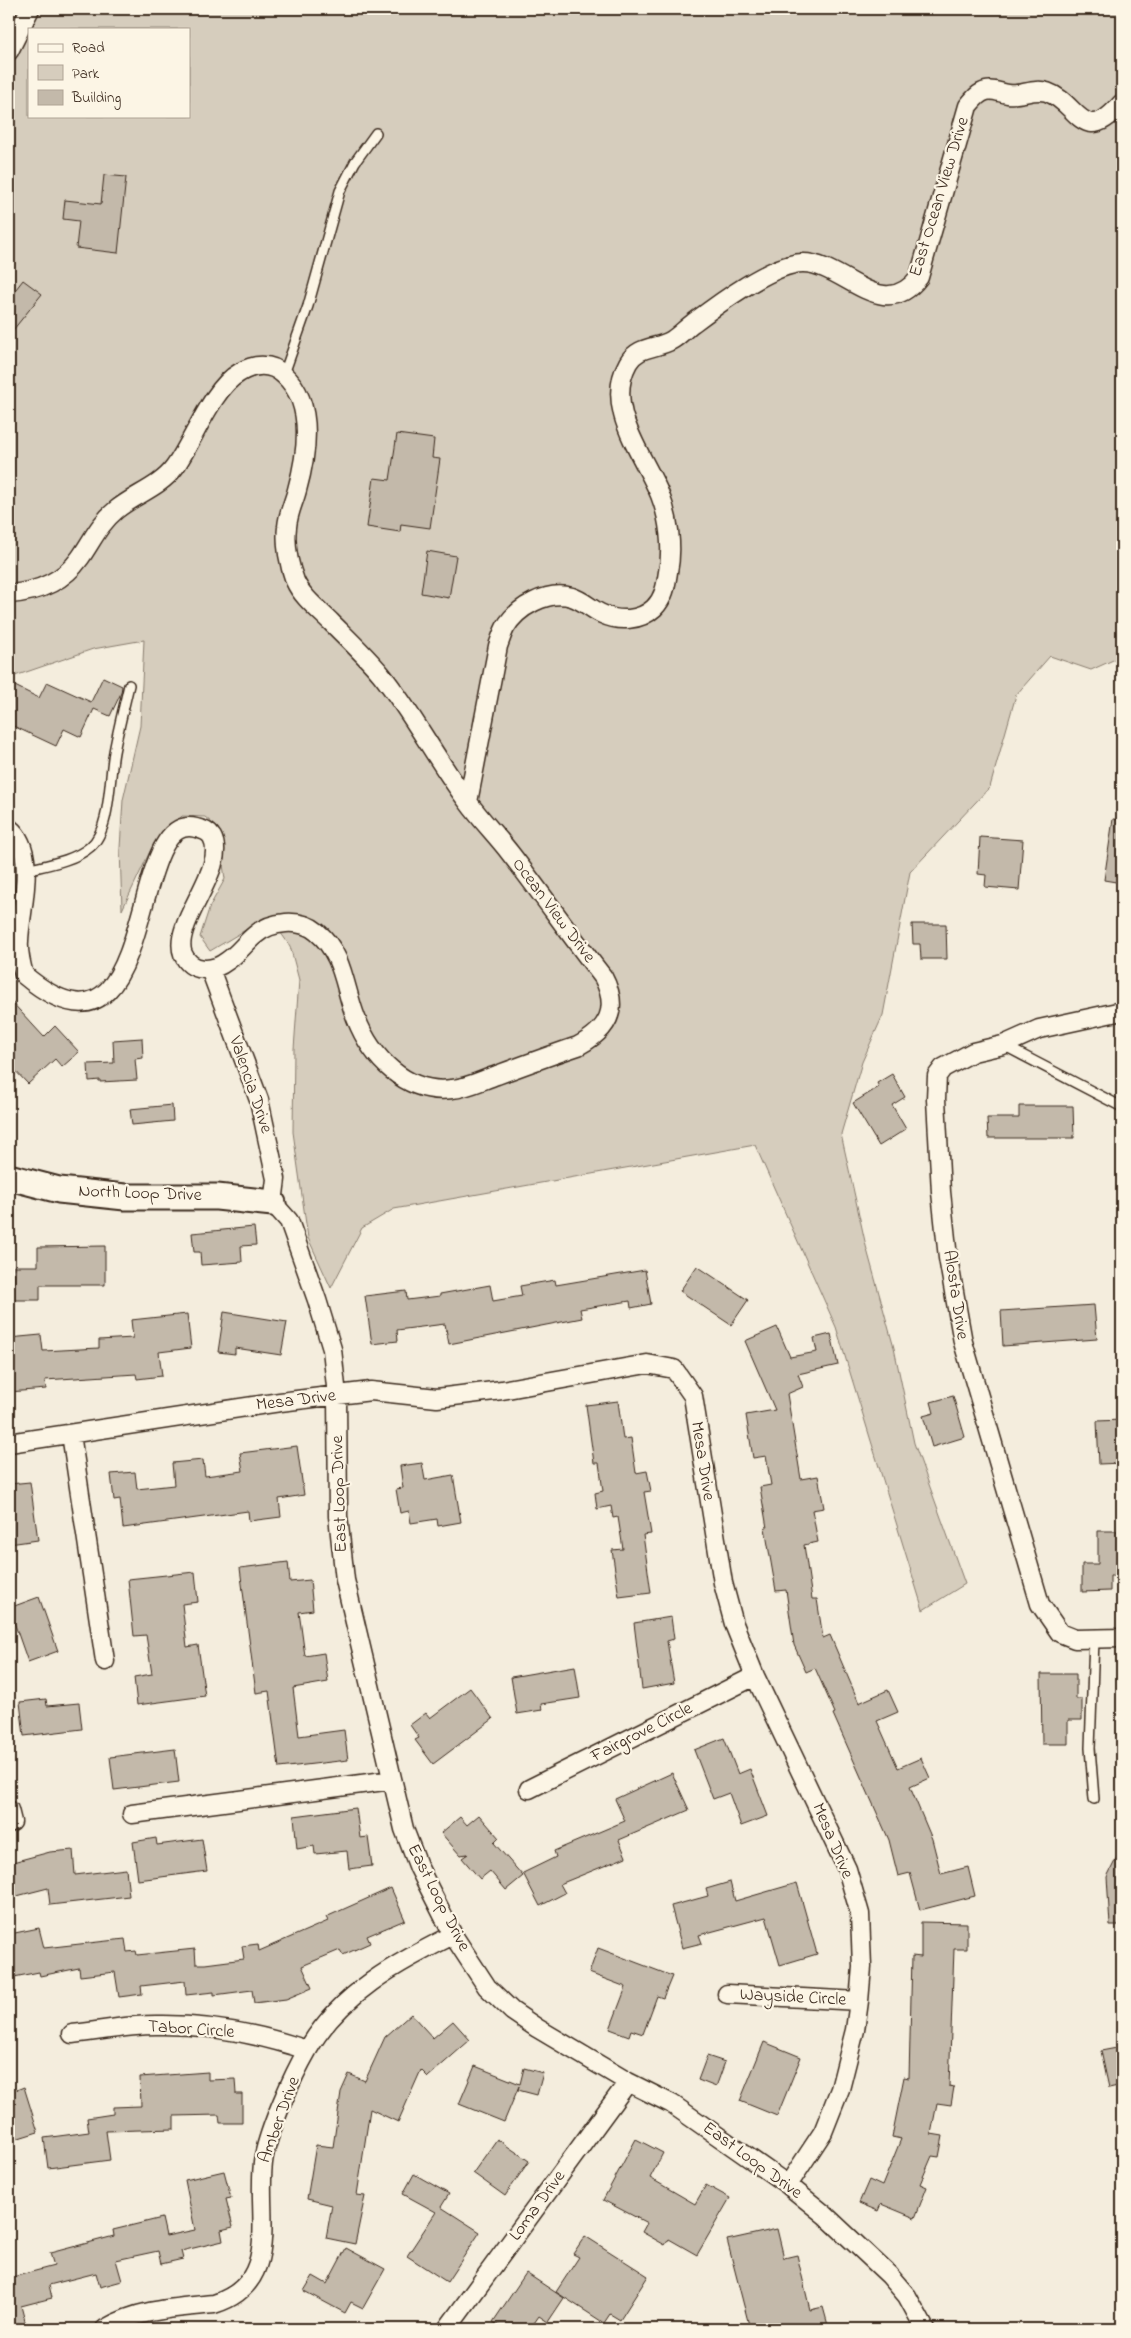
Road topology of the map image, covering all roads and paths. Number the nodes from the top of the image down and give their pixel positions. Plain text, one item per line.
1 (30, 9) edge
2 (9, 51) edge
3 (1122, 104) edge
4 (376, 133) dead end
5 (284, 374) junction
6 (9, 594) edge
7 (128, 685) dead end
8 (468, 802) junction
9 (9, 828) edge
10 (26, 870) junction
11 (210, 969) junction
12 (1122, 1011) edge
13 (1003, 1045) junction
14 (1122, 1107) edge
15 (9, 1177) edge
16 (273, 1203) junction
17 (337, 1396) junction
18 (71, 1434) junction
19 (9, 1443) edge
20 (1122, 1638) edge
21 (1094, 1640) junction
22 (105, 1661) dead end
23 (755, 1676) junction
24 (392, 1780) junction
25 (529, 1789) dead end
26 (1094, 1799) dead end
27 (9, 1810) edge
28 (132, 1814) dead end
29 (9, 1823) edge
30 (453, 1935) junction
31 (728, 1994) dead end
32 (859, 2001) junction
33 (72, 2034) dead end
34 (307, 2050) junction
35 (628, 2082) junction
36 (788, 2185) junction
37 (105, 2329) edge
38 (446, 2329) edge
39 (925, 2329) edge

1 - 2 street
3 - 8 street, East Ocean View Drive
4 - 5 lane
5 - 6 street
5 - 8 street, Ocean View Drive
7 - 10 lane
8 - 11 street, Ocean View Drive
9 - 10 street
10 - 11 street
11 - 16 street, Valencia Drive
12 - 13 street, Alosta Drive
13 - 14 lane
13 - 21 street, Alosta Drive
15 - 16 street, North Loop Drive
16 - 17 street, East Loop Drive
17 - 18 street, Mesa Drive
17 - 23 street, Mesa Drive
17 - 24 street, East Loop Drive
18 - 19 street, Mesa Drive
18 - 22 street
20 - 21 street, Alosta Drive
21 - 26 lane
23 - 25 street, Fairgrove Circle
23 - 32 street, Mesa Drive
24 - 28 street
24 - 30 street, East Loop Drive
27 - 29 street
30 - 34 street, Amber Drive
30 - 35 street, East Loop Drive
31 - 32 street, Wayside Circle
32 - 36 street, Mesa Drive
33 - 34 street, Tabor Circle
34 - 37 street, Amber Drive
35 - 36 street, East Loop Drive
35 - 38 street, Loma Drive
36 - 39 street, East Loop Drive

